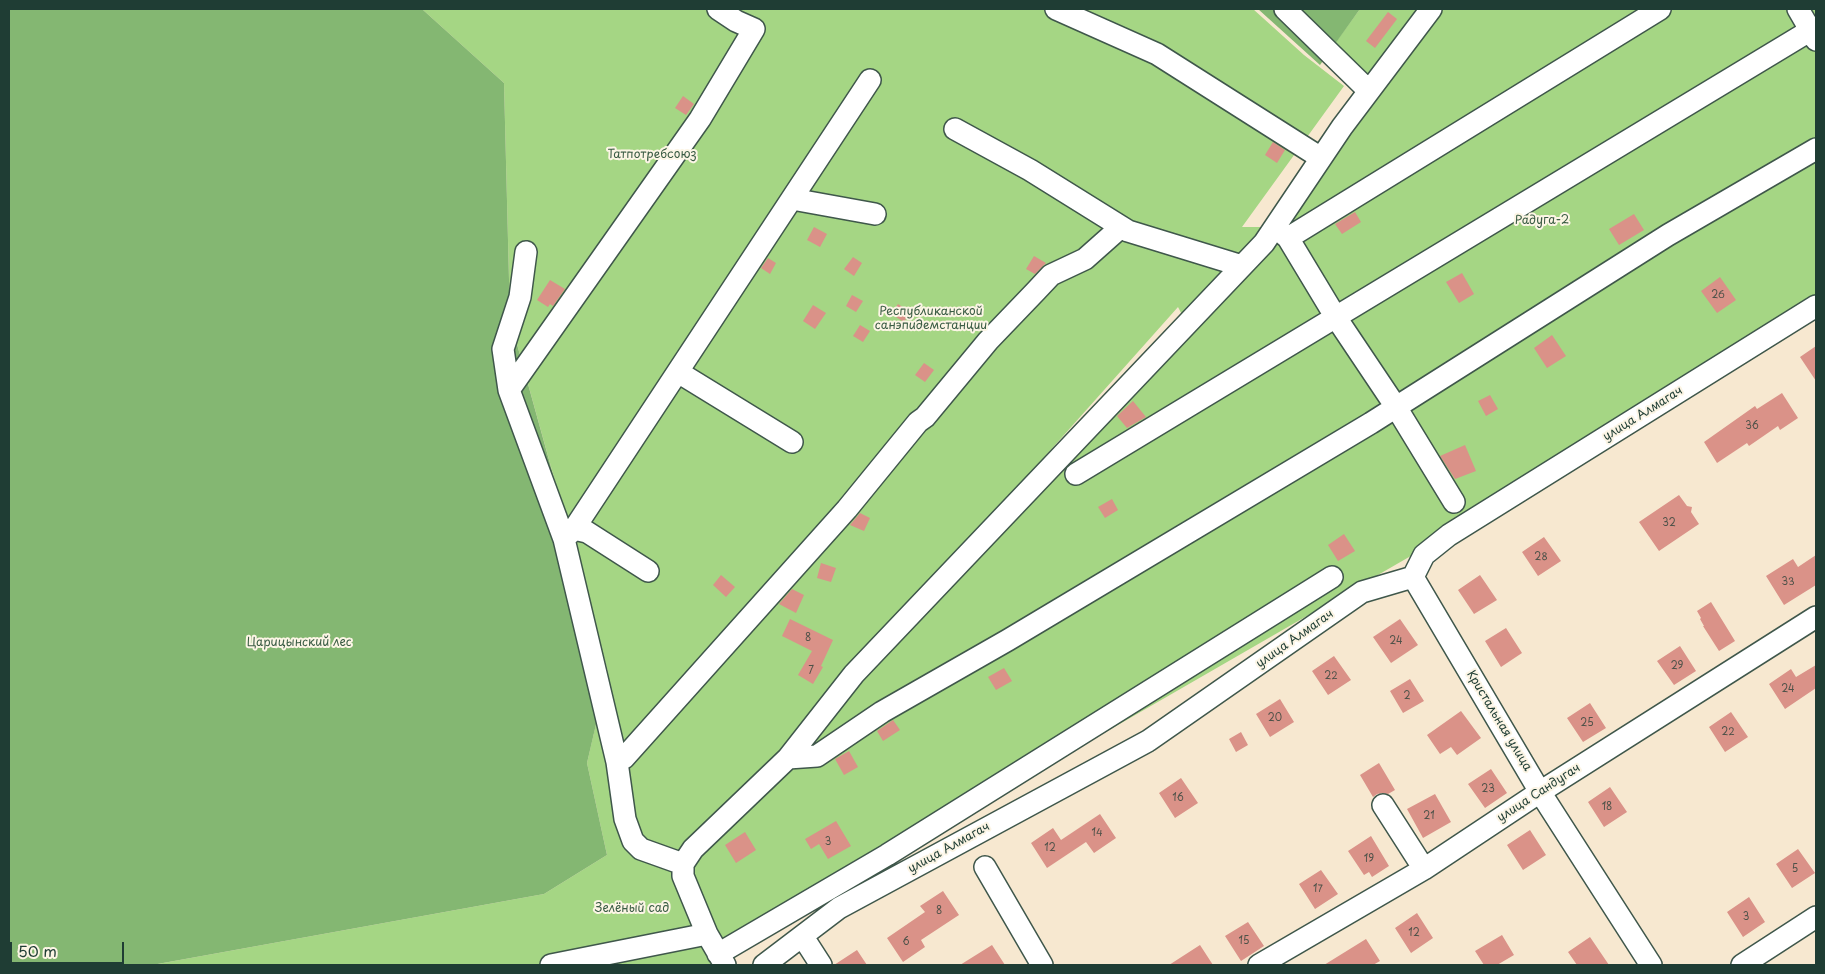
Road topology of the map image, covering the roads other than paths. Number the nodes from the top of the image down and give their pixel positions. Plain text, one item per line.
1 (718, 9) edge
2 (1056, 9) edge
3 (1285, 9) edge
4 (1445, 9) edge
5 (1660, 9) edge
6 (1798, 9) edge
7 (1425, 16) edge
8 (1814, 32) edge
9 (870, 80) dead end
10 (1369, 91) junction
11 (956, 129) dead end
12 (1816, 149) edge
13 (1321, 158) junction
14 (792, 199) junction
15 (875, 214) dead end
16 (1122, 227) junction
17 (1282, 232) junction
18 (526, 252) dead end
19 (1242, 266) junction
20 (1816, 306) edge
21 (1335, 316) junction
22 (678, 372) junction
23 (509, 390) junction
24 (1396, 407) junction
25 (792, 442) dead end
26 (1076, 474) dead end
27 (1454, 502) dead end
28 (569, 534) junction
29 (648, 572) dead end
30 (1332, 577) dead end
31 (1413, 577) junction
32 (1816, 617) edge
33 (788, 758) junction
34 (617, 762) junction
35 (1540, 792) junction
36 (1383, 805) dead end
37 (683, 864) junction
38 (985, 867) dead end
39 (1424, 869) junction
40 (1816, 917) edge
41 (707, 934) junction
42 (803, 937) junction
43 (721, 960) edge
44 (551, 965) edge
45 (764, 965) edge
46 (821, 965) edge
47 (1042, 965) edge
48 (1259, 965) edge
49 (1651, 965) edge
50 (1742, 965) edge

1 - 23 street
2 - 13 street
3 - 10 street
4 - 7 street
5 - 17 street
6 - 8 street
7 - 10 street
8 - 21 street
9 - 14 street
10 - 13 street
11 - 16 street
12 - 24 street
13 - 17 street
14 - 15 street
14 - 22 street
16 - 19 street
16 - 34 street
17 - 19 street
17 - 21 street
18 - 23 street
19 - 33 street
20 - 31 street, улица Алмагач
21 - 24 street
21 - 26 street
22 - 25 street
22 - 28 street
23 - 28 street
24 - 27 street
24 - 33 street
28 - 29 street
28 - 34 street
30 - 43 street
31 - 35 street, Кристальная улица
31 - 42 street, улица Алмагач
32 - 35 street, улица Сандугач
33 - 37 street
34 - 37 street
35 - 39 street, улица Сандугач
35 - 49 street, Кристальная улица
36 - 39 street
37 - 41 street
38 - 47 street
39 - 48 street, улица Сандугач
40 - 50 street
41 - 43 street
41 - 44 street
42 - 45 street, улица Алмагач
42 - 46 street

